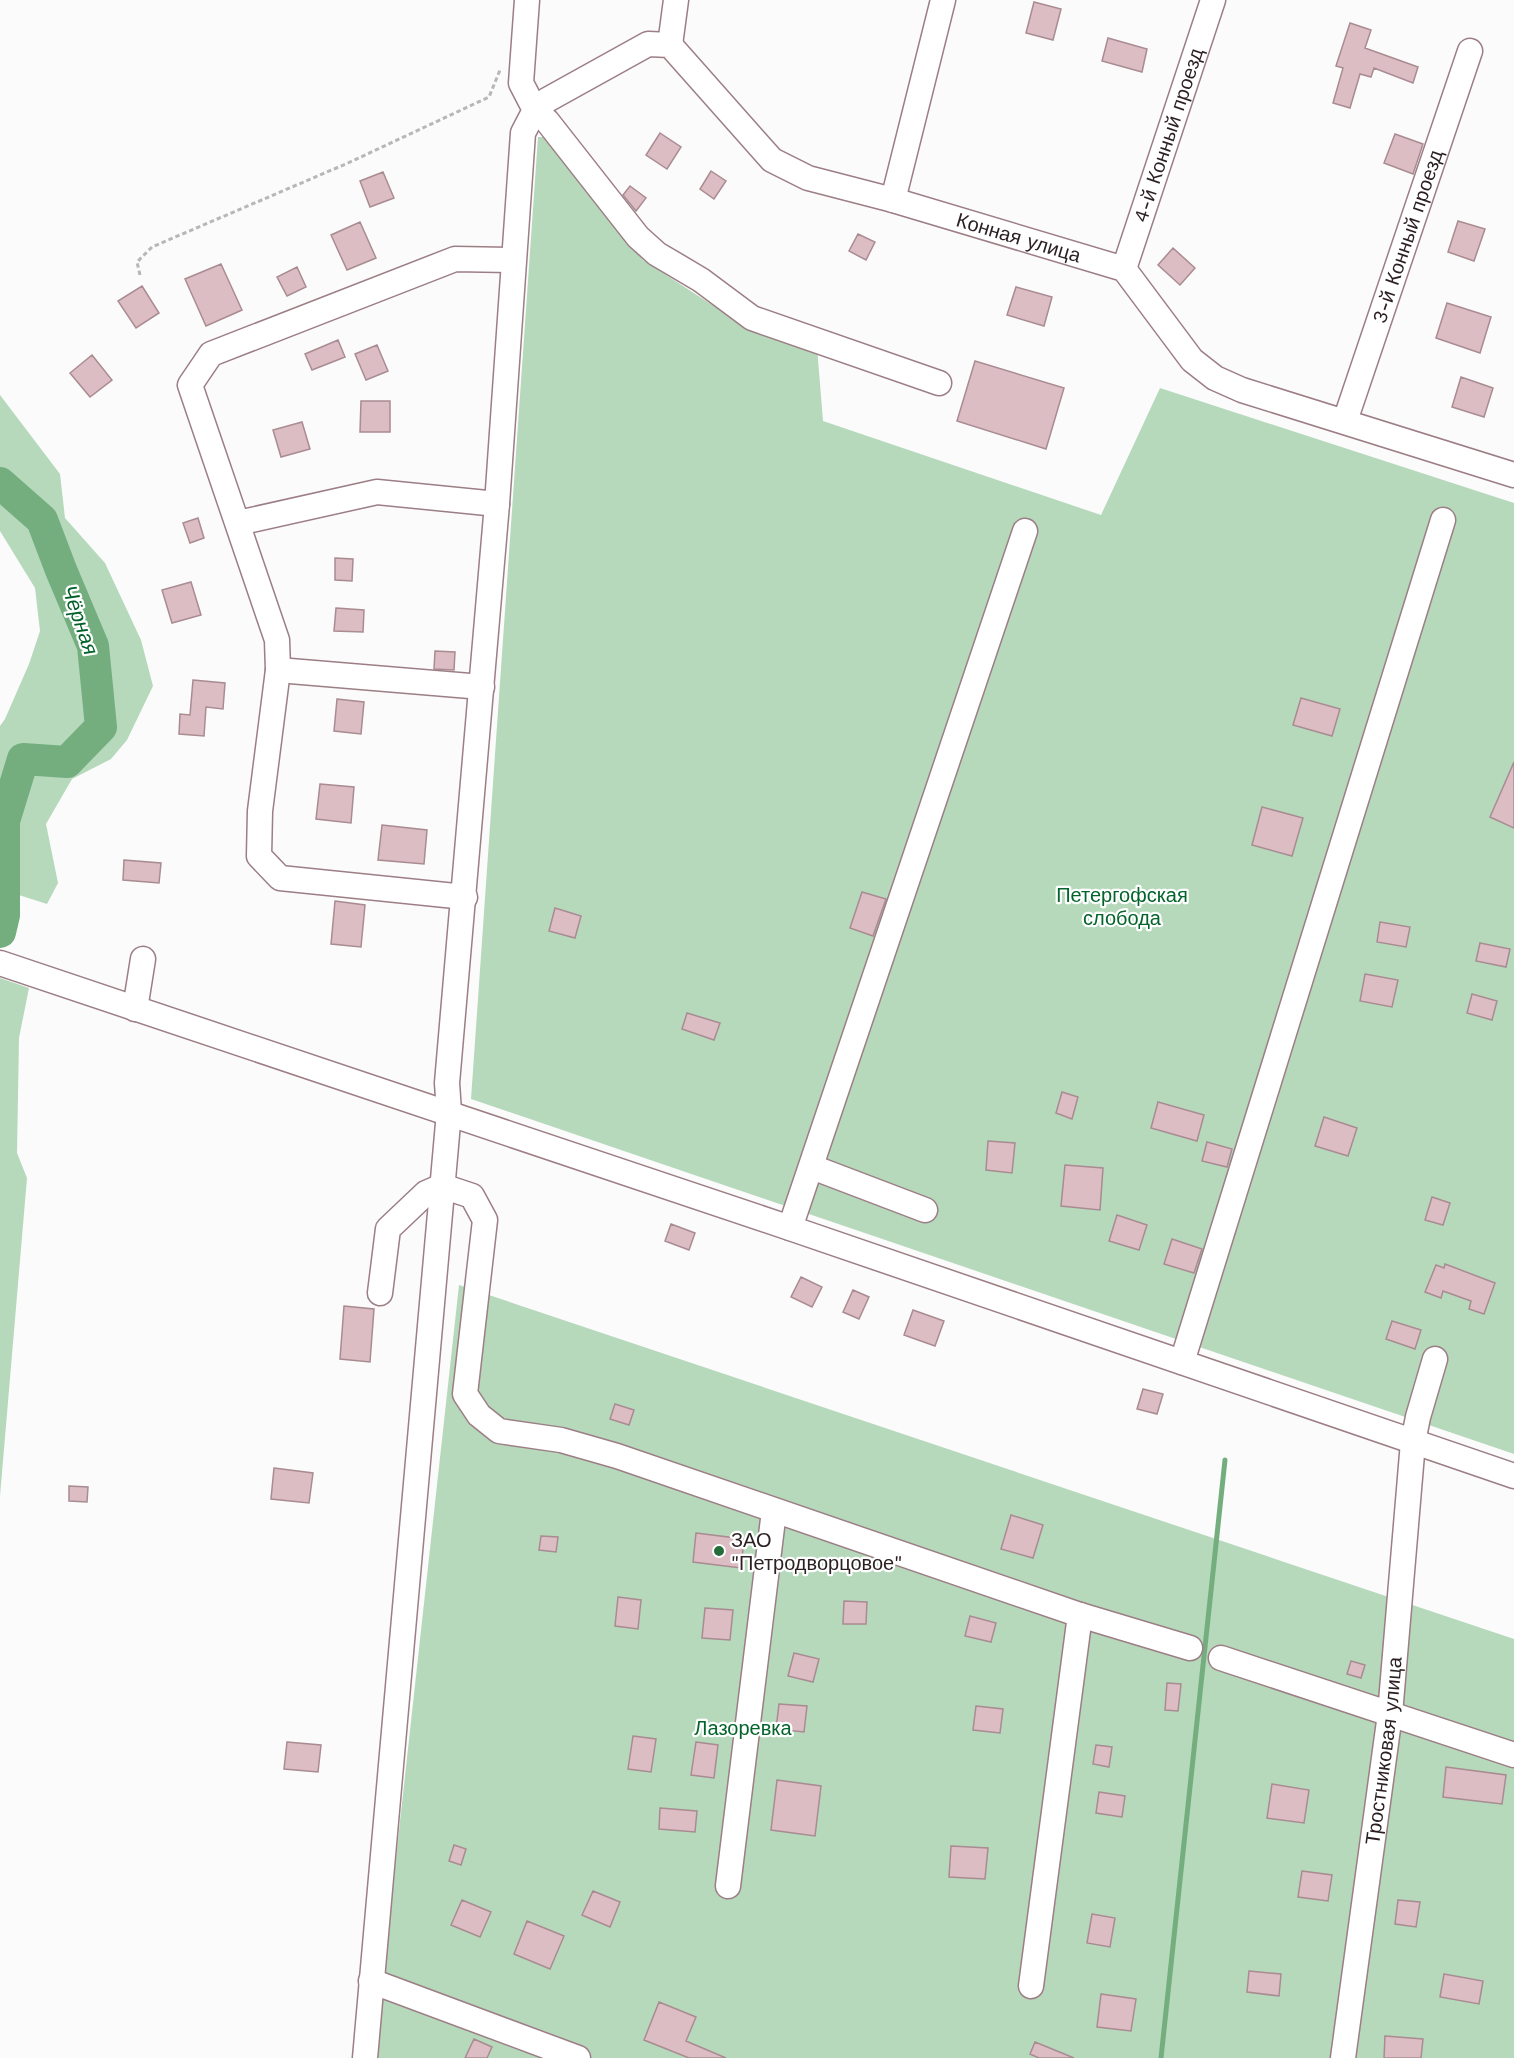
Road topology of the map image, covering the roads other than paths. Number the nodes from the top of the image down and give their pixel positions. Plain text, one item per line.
1 (527, 0) edge
2 (676, 0) edge
3 (943, 0) edge
4 (1213, 0) edge
5 (670, 45) junction
6 (1470, 51) dead end
7 (535, 110) junction
8 (893, 200) junction
9 (513, 260) junction
10 (1124, 269) junction
11 (939, 383) dead end
12 (1345, 421) junction
13 (1514, 475) edge
14 (496, 504) junction
15 (1443, 520) dead end
16 (238, 523) junction
17 (1025, 531) dead end
18 (278, 670) junction
19 (482, 687) junction
20 (465, 897) junction
21 (143, 959) dead end
22 (10, 967) edge
23 (135, 1009) junction
24 (449, 1112) junction
25 (812, 1167) junction
26 (442, 1186) junction
27 (925, 1210) dead end
28 (790, 1227) junction
29 (380, 1293) dead end
30 (1435, 1359) dead end
31 (1182, 1362) junction
32 (1413, 1442) junction
33 (1514, 1476) edge
34 (774, 1511) junction
35 (1080, 1615) junction
36 (1190, 1648) dead end
37 (1221, 1658) dead end
38 (1390, 1714) junction
39 (1514, 1755) edge
40 (728, 1886) dead end
41 (371, 1981) junction
42 (1031, 1986) dead end
43 (365, 2058) edge
44 (578, 2058) edge
45 (1343, 2058) edge

1 - 7 street
2 - 5 street
3 - 8 street
4 - 10 street, 4-й Конный проезд
5 - 7 street
5 - 8 street, Конная улица
6 - 12 street, 3-й Конный проезд
7 - 9 street
7 - 11 street
8 - 10 street, Конная улица
9 - 14 street
9 - 16 street
10 - 12 street
12 - 13 street
14 - 16 street
14 - 19 street
15 - 31 street
16 - 18 street
17 - 25 street
18 - 19 street
18 - 20 street
19 - 20 street
20 - 24 street
21 - 23 street
22 - 23 street
23 - 24 street
24 - 26 street
24 - 28 street
25 - 27 street
25 - 28 street
26 - 29 street
26 - 34 street
26 - 41 street
28 - 31 street
30 - 32 street, Тростниковая улица
31 - 32 street
32 - 33 street
32 - 38 street, Тростниковая улица
34 - 35 street
34 - 40 street
35 - 36 street
35 - 42 street
37 - 38 street
38 - 39 street
38 - 45 street, Тростниковая улица
41 - 43 street
41 - 44 street

